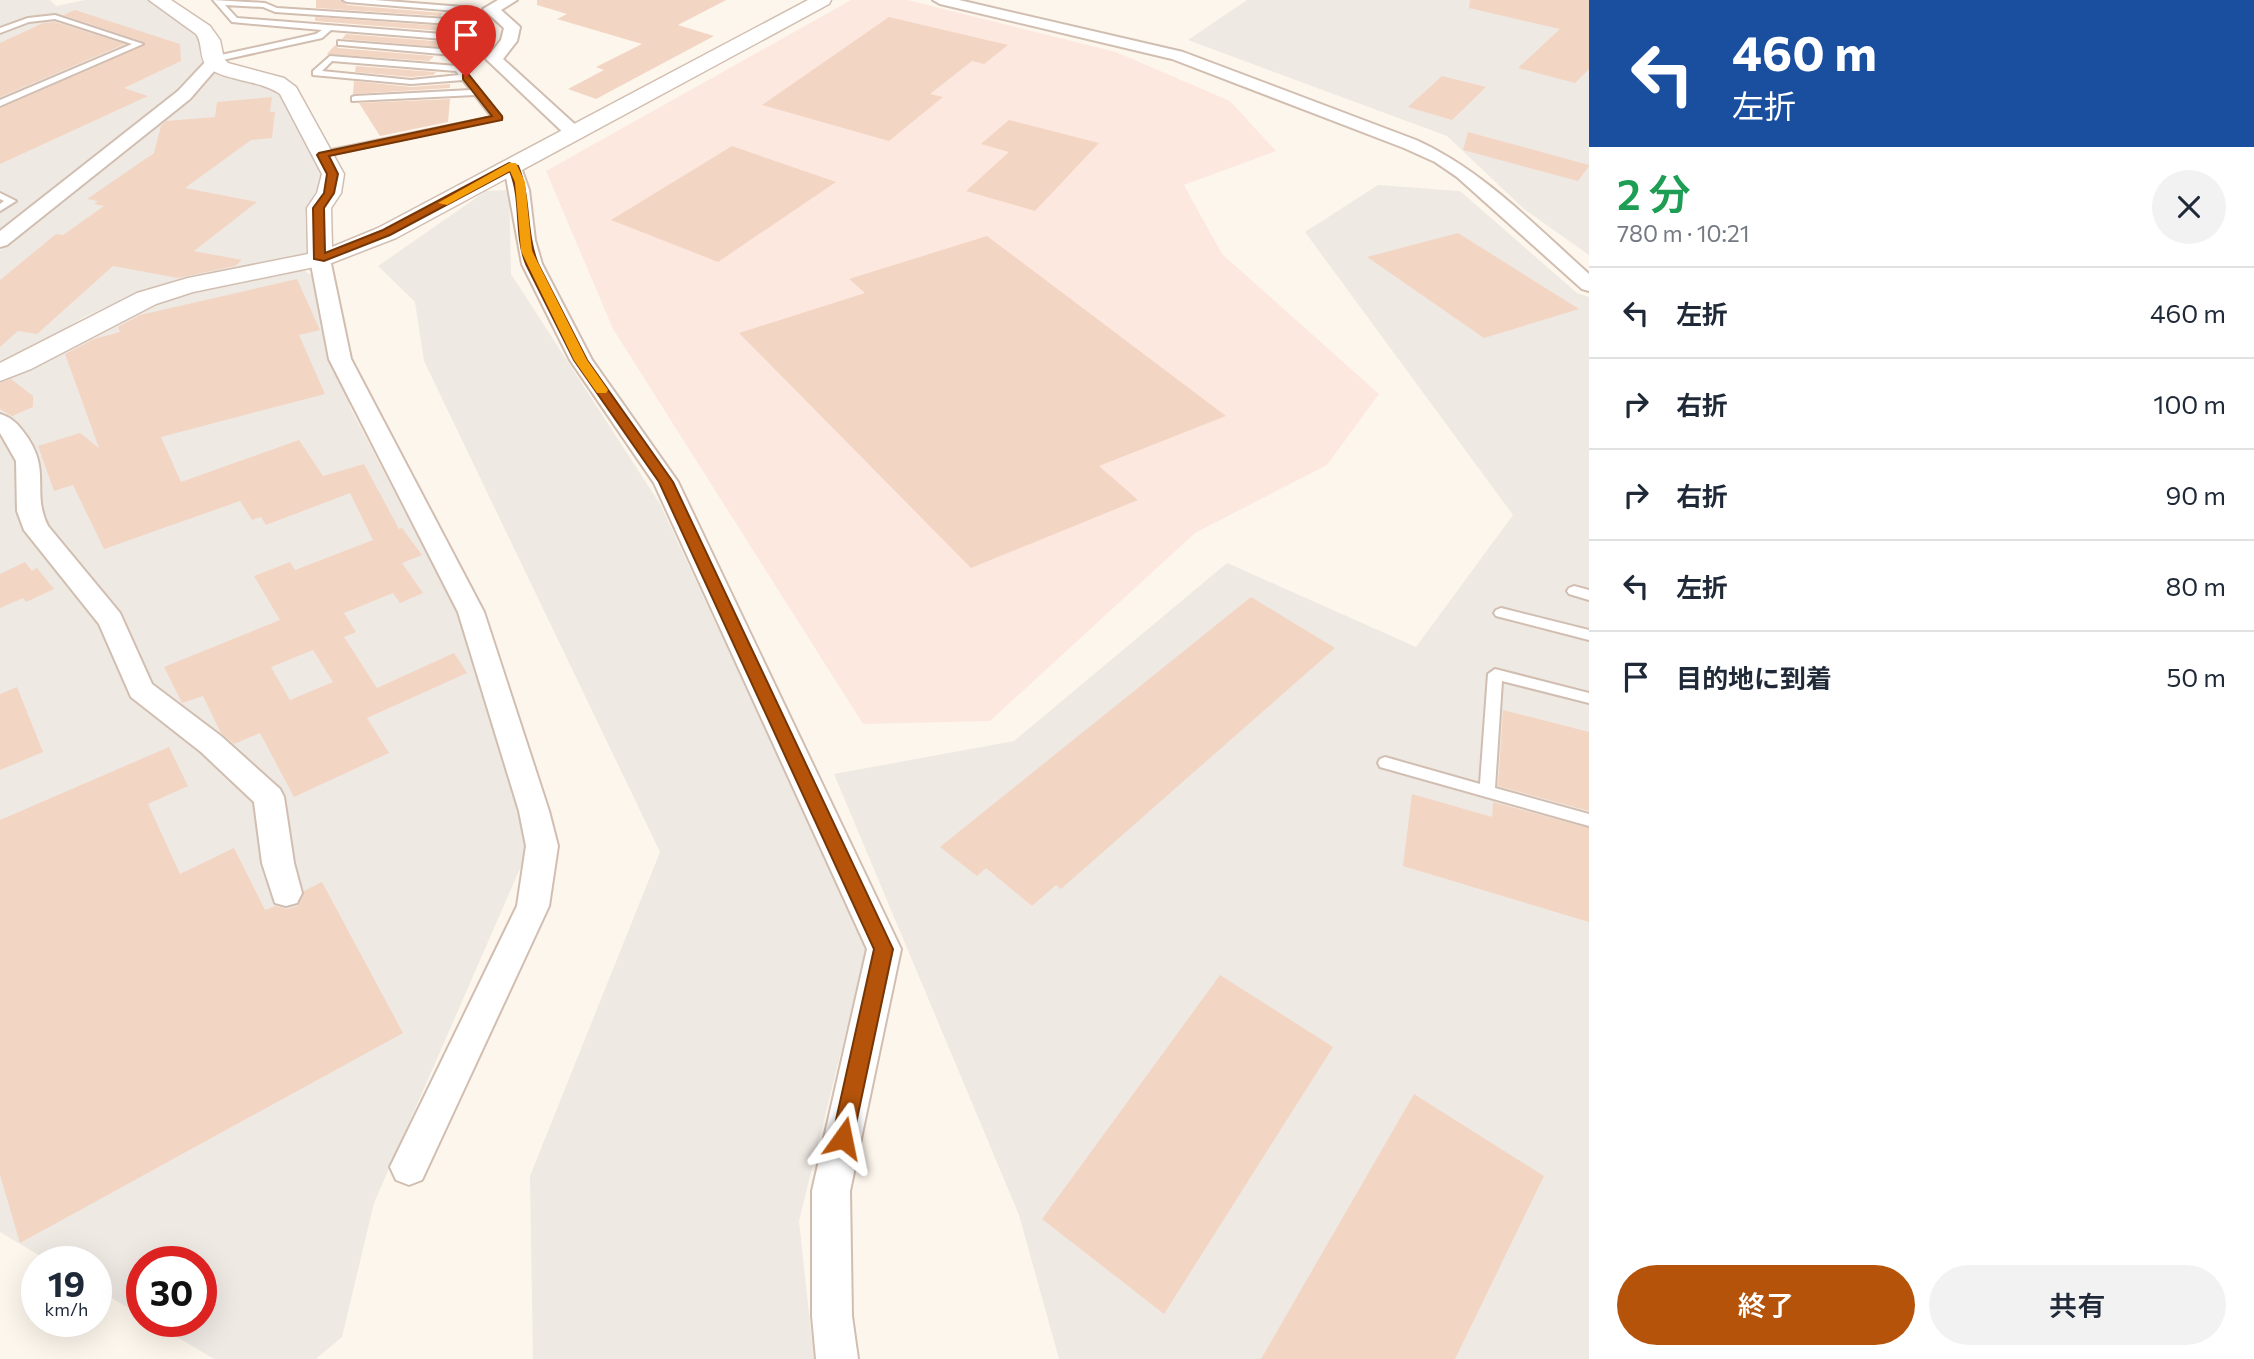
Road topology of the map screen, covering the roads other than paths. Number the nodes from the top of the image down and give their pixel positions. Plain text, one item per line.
1 (158, 0) edge
2 (347, 0) edge
3 (467, 0) edge
4 (510, 0) edge
5 (822, 0) edge
6 (940, 0) edge
7 (218, 1) edge
8 (460, 9) junction
9 (468, 23) junction
10 (329, 28) junction
11 (0, 31) edge
12 (473, 39) junction
13 (341, 43) dead end
14 (469, 54) junction
15 (214, 62) junction
16 (458, 69) junction
17 (466, 77) junction
18 (478, 92) junction
19 (355, 99) dead end
20 (0, 103) edge
21 (574, 133) junction
22 (323, 155) junction
23 (513, 166) junction
24 (0, 196) edge
25 (0, 208) edge
26 (0, 241) edge
27 (320, 259) junction
28 (1589, 285) edge
29 (0, 373) edge
30 (0, 421) edge
31 (1574, 591) dead end
32 (1589, 595) edge
33 (1501, 613) dead end
34 (1589, 635) edge
35 (1589, 698) edge
36 (1385, 763) dead end
37 (1487, 791) junction
38 (1589, 820) edge
39 (286, 893) dead end
40 (409, 1167) dead end
41 (837, 1359) edge

1 - 15 street
2 - 8 lane
3 - 8 lane
4 - 21 street
5 - 21 street
6 - 28 street
7 - 9 lane
7 - 10 lane
8 - 9 lane
9 - 12 lane
10 - 12 lane
10 - 15 lane
11 - 20 lane
12 - 14 lane
13 - 14 lane
14 - 16 lane
15 - 22 street
15 - 26 street
16 - 17 lane
16 - 17 lane
17 - 18 lane
18 - 19 lane
18 - 22 lane
21 - 23 street
22 - 27 street
23 - 27 street
23 - 41 street
24 - 25 lane
27 - 29 street
27 - 40 street
30 - 39 street
31 - 32 lane
33 - 34 lane
35 - 37 lane
36 - 37 lane
37 - 38 lane

